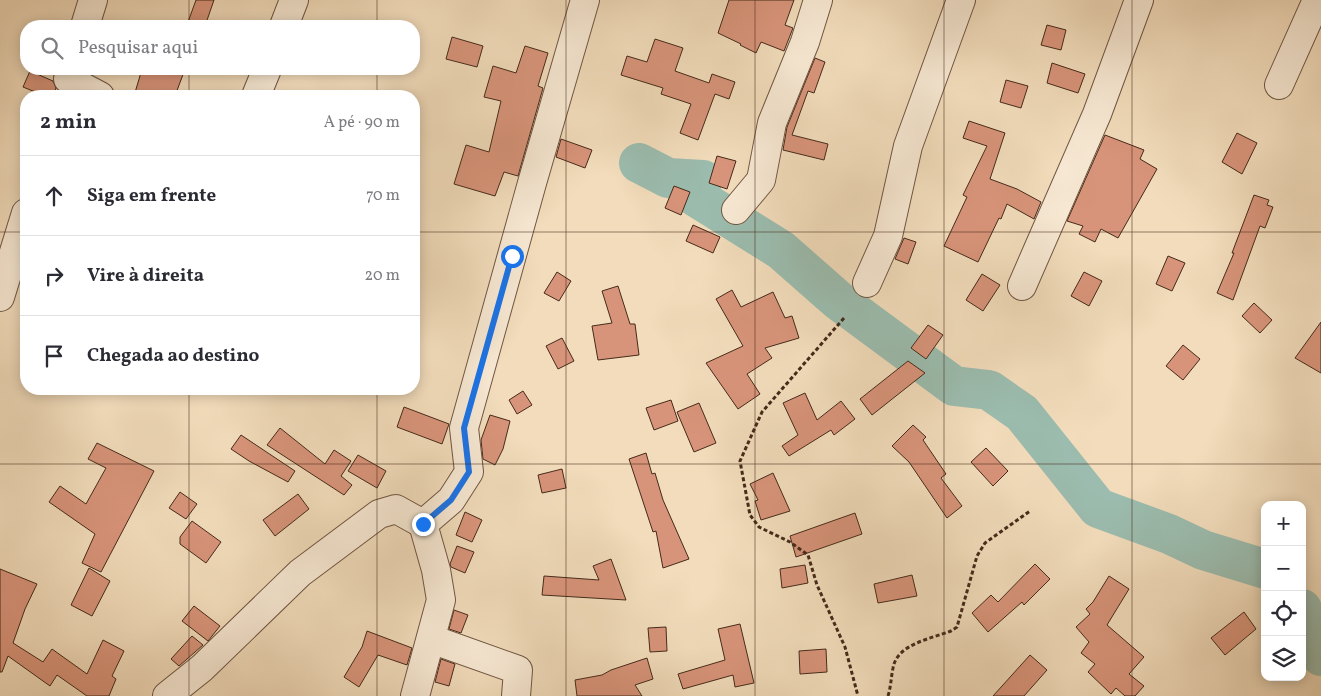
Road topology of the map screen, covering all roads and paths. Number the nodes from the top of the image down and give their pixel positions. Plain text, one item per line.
1 (93, 0) edge
2 (294, 0) edge
3 (585, 0) edge
4 (818, 0) edge
5 (961, 0) edge
6 (1139, 0) edge
7 (1317, 0) edge
8 (87, 20) edge
9 (286, 20) edge
10 (265, 75) edge
11 (68, 81) edge
12 (1279, 86) dead end
13 (87, 90) edge
14 (258, 90) edge
15 (736, 210) dead end
16 (20, 232) edge
17 (867, 283) dead end
18 (1022, 286) dead end
19 (0, 297) edge
20 (844, 318) dead end
21 (1030, 511) dead end
22 (423, 524) junction
23 (431, 640) junction
24 (166, 696) edge
25 (416, 696) edge
26 (516, 696) edge
27 (858, 696) edge
28 (888, 696) edge

1 - 8 street
2 - 9 street
3 - 22 street
4 - 15 street
5 - 17 street
6 - 18 street
7 - 12 street
10 - 14 street
11 - 13 street
16 - 19 street
20 - 27 path
21 - 28 path
22 - 23 street
22 - 24 street
23 - 25 street
23 - 26 street

